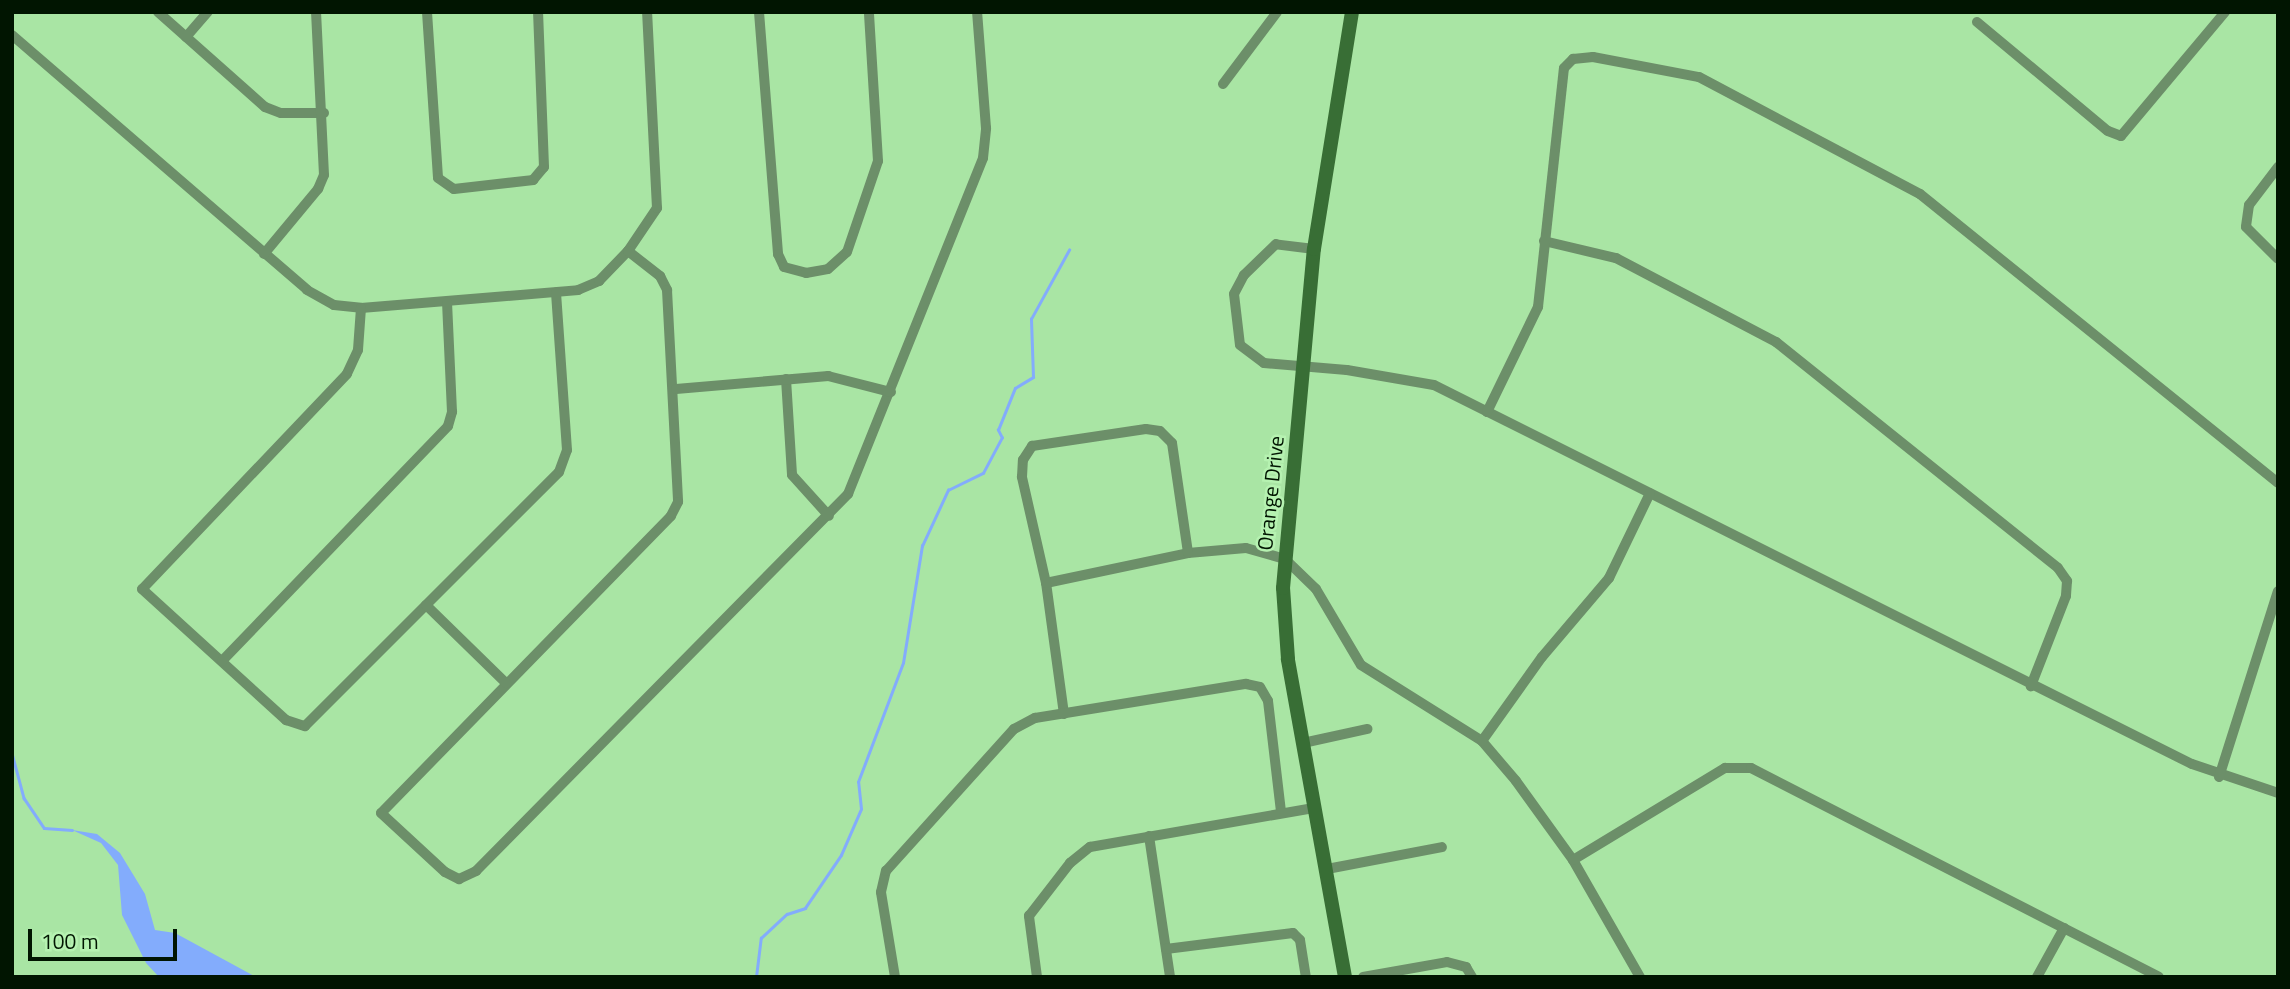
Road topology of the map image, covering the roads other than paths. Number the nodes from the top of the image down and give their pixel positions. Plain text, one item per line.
1 (158, 12) edge
2 (208, 12) edge
3 (316, 12) edge
4 (427, 12) edge
5 (538, 12) edge
6 (647, 12) edge
7 (759, 12) edge
8 (869, 12) edge
9 (977, 12) edge
10 (1278, 12) edge
11 (1352, 12) edge
12 (2225, 12) edge
13 (1977, 22) dead end
14 (12, 35) edge
15 (186, 37) junction
16 (1223, 85) dead end
17 (324, 113) junction
18 (2278, 167) edge
19 (1544, 241) junction
20 (1314, 249) junction
21 (628, 251) junction
22 (264, 254) junction
23 (2278, 259) edge
24 (556, 292) junction
25 (447, 302) junction
26 (361, 308) junction
27 (1304, 368) junction
28 (786, 379) junction
29 (676, 388) junction
30 (891, 392) junction
31 (1487, 412) junction
32 (2278, 483) edge
33 (1650, 492) junction
34 (829, 516) junction
35 (1188, 554) junction
36 (1285, 559) junction
37 (1046, 583) junction
38 (2278, 591) edge
39 (426, 605) junction
40 (222, 661) junction
41 (506, 683) junction
42 (2031, 686) junction
43 (1064, 714) junction
44 (1367, 729) dead end
45 (1482, 741) junction
46 (1303, 743) junction
47 (2219, 777) junction
48 (2278, 793) edge
49 (1314, 808) junction
50 (1281, 812) junction
51 (1149, 836) junction
52 (1442, 847) dead end
53 (1573, 860) junction
54 (1327, 869) junction
55 (2064, 928) junction
56 (1166, 949) junction
57 (895, 977) edge
58 (1037, 977) edge
59 (1170, 977) edge
60 (1306, 977) edge
61 (1345, 977) edge
62 (1363, 977) edge
63 (1472, 977) edge
64 (1640, 977) edge
65 (2037, 977) edge
66 (2159, 977) edge

1 - 15 street
2 - 15 street
3 - 17 street
4 - 5 street
6 - 21 street
7 - 8 street
9 - 30 street
10 - 16 street
11 - 20 street, Orange Drive
12 - 13 street
14 - 22 street
15 - 17 street
17 - 22 street
18 - 23 street
19 - 31 street
19 - 32 street
19 - 42 street
20 - 27 street, Orange Drive
20 - 27 street
21 - 24 street
21 - 29 street
22 - 26 street
24 - 25 street
24 - 39 street
25 - 26 street
25 - 40 street
26 - 40 street
27 - 31 street
27 - 36 street, Orange Drive
28 - 29 street
28 - 30 street
28 - 34 street
29 - 41 street
30 - 34 street
31 - 33 street
33 - 42 street
33 - 45 street
34 - 41 street
35 - 36 street
35 - 37 street
35 - 37 street
36 - 45 street
36 - 46 street, Orange Drive
37 - 43 street
38 - 47 street
39 - 40 street
39 - 41 street
42 - 47 street
43 - 50 street
43 - 57 street
44 - 46 street
45 - 53 street
46 - 49 street, Orange Drive
47 - 48 street
49 - 50 street
49 - 54 street, Orange Drive
50 - 51 street
51 - 56 street
51 - 58 street
52 - 54 street
53 - 55 street
53 - 64 street
54 - 61 street, Orange Drive
55 - 65 street
55 - 66 street
56 - 59 street
56 - 60 street
62 - 63 street

